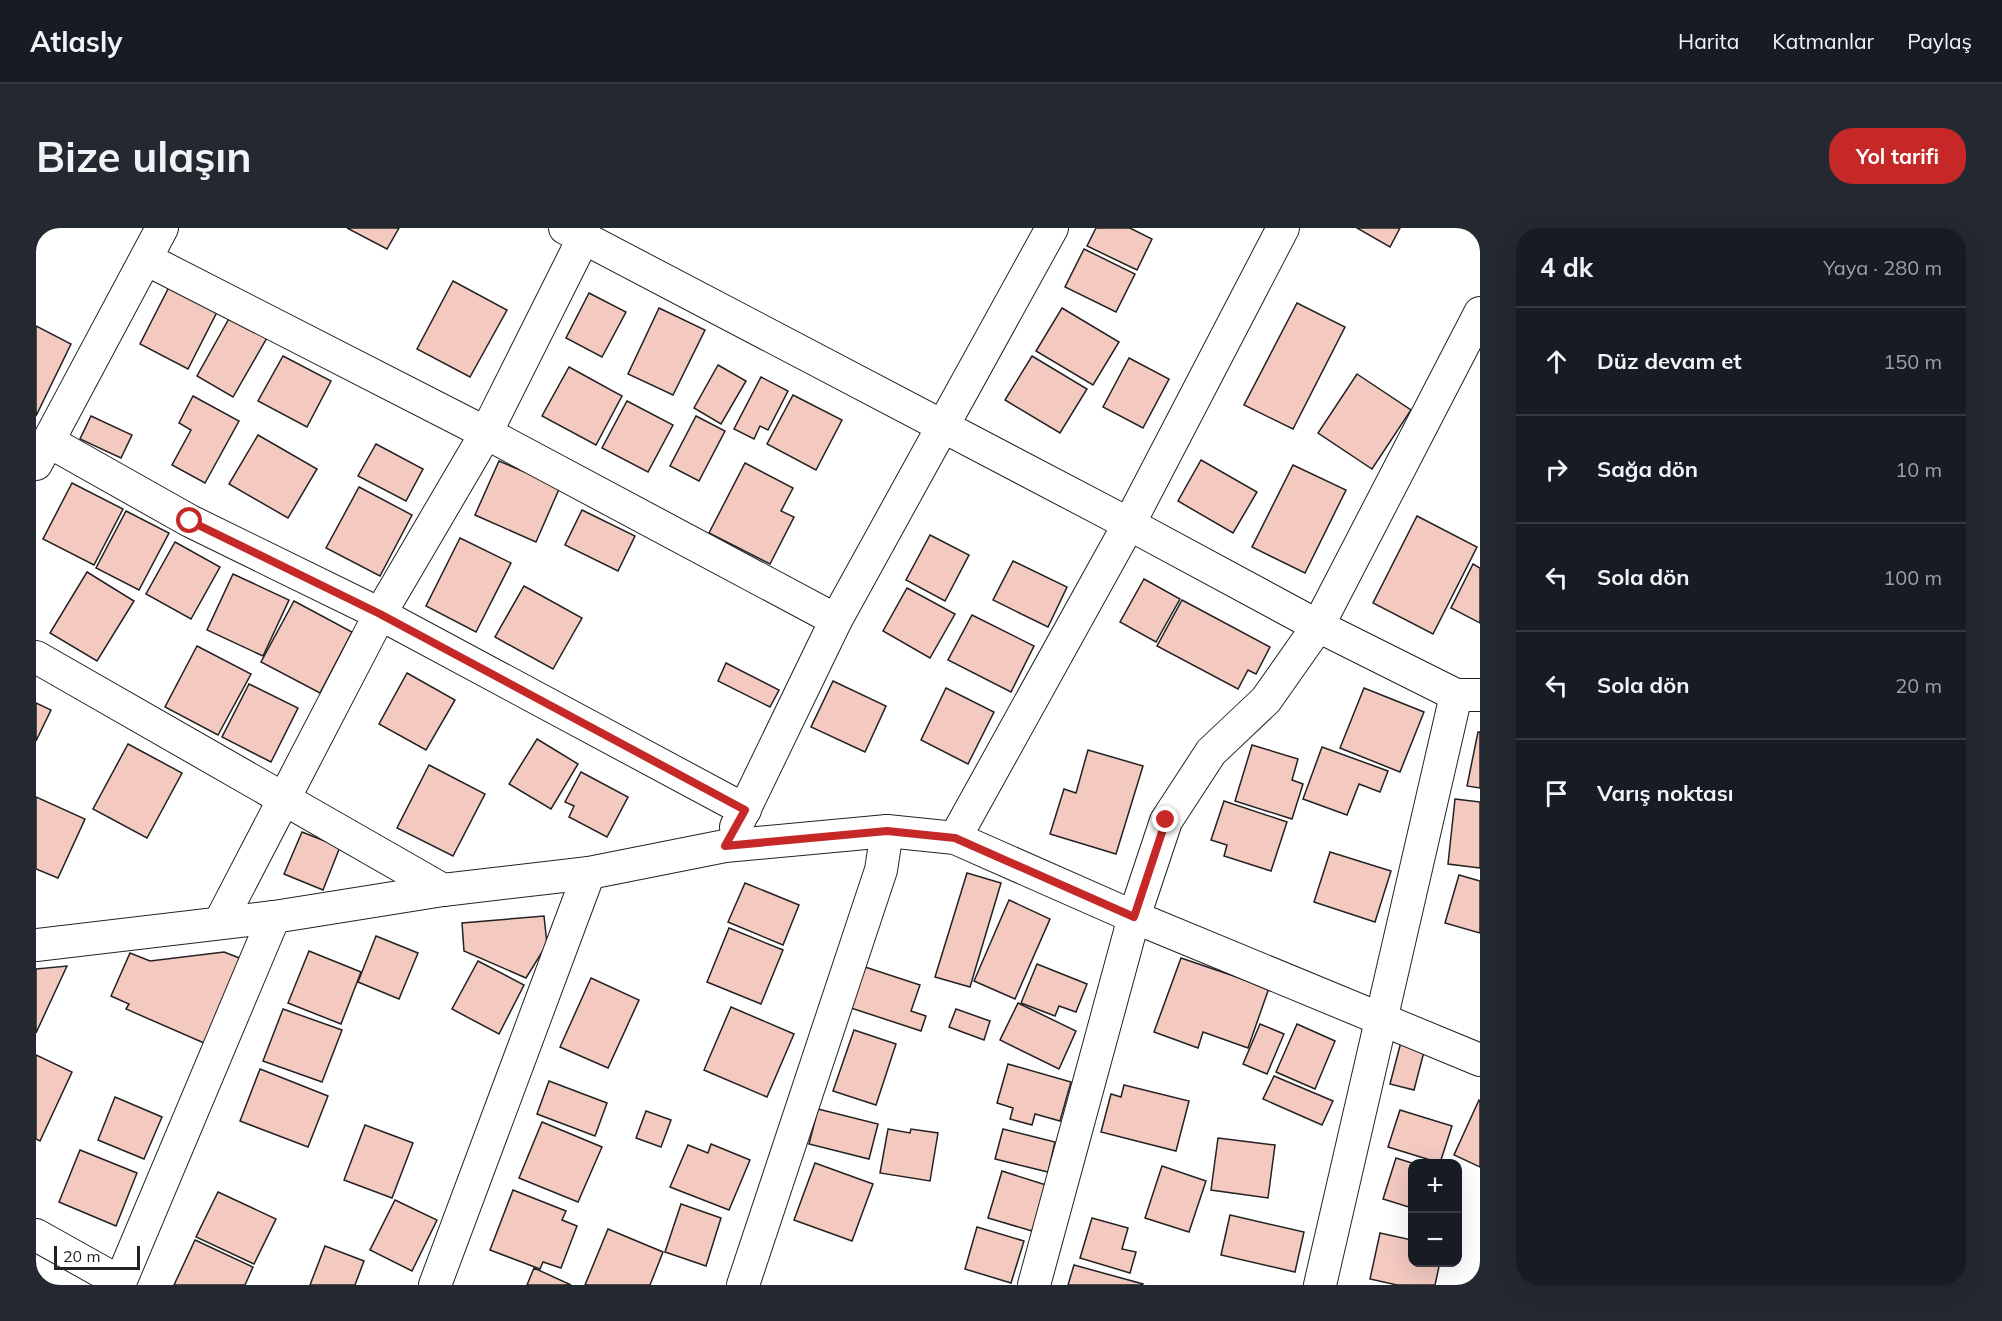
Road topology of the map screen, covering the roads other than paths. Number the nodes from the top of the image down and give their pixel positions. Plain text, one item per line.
1 (162, 228) edge
2 (1052, 228) edge
3 (1283, 228) edge
4 (575, 232) edge
5 (146, 259) junction
6 (1480, 313) edge
7 (943, 426) junction
8 (486, 434) junction
9 (42, 453) edge
10 (1129, 524) junction
11 (380, 614) junction
12 (836, 620) junction
13 (1318, 626) junction
14 (36, 657) edge
15 (1468, 695) edge
16 (284, 800) junction
17 (745, 810) junction
18 (887, 831) junction
19 (955, 838) junction
20 (725, 846) junction
21 (589, 873) junction
22 (443, 890) junction
23 (274, 917) junction
24 (1134, 917) junction
25 (220, 922) junction
26 (36, 945) edge
27 (1380, 1020) junction
28 (1480, 1060) edge
29 (36, 1235) edge
30 (119, 1284) edge
31 (435, 1285) edge
32 (743, 1285) edge
33 (1034, 1285) edge
34 (1320, 1285) edge

1 - 5 street
2 - 7 street
3 - 10 street
4 - 7 street
4 - 8 street
5 - 8 street
5 - 9 street
6 - 13 street
7 - 10 street
7 - 12 street
8 - 11 street
8 - 12 street
9 - 11 street
10 - 13 street
10 - 19 street
11 - 16 street
11 - 17 street
12 - 17 street
13 - 15 street
13 - 24 street
14 - 16 street
15 - 27 street
16 - 22 street
16 - 25 street
17 - 20 street
18 - 19 street
18 - 20 street
18 - 32 street
19 - 24 street
20 - 21 street
21 - 22 street
21 - 31 street
22 - 23 street
23 - 25 street
23 - 30 street
24 - 27 street
24 - 33 street
25 - 26 street
27 - 28 street
27 - 34 street
29 - 30 street

